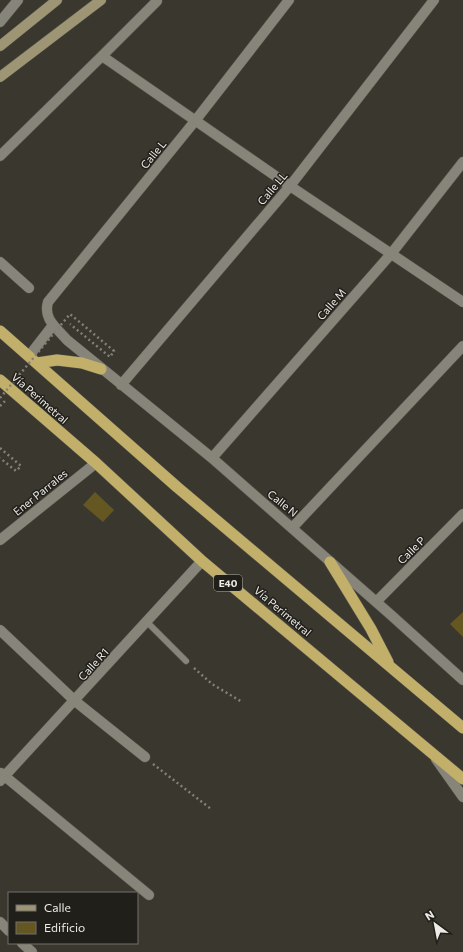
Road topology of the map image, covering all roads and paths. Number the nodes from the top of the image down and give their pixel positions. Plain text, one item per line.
1 (18, 0) edge
2 (58, 0) edge
3 (101, 0) edge
4 (289, 0) edge
5 (434, 0) edge
6 (157, 1) dead end
7 (0, 22) edge
8 (0, 46) edge
9 (102, 56) junction
10 (0, 77) edge
11 (195, 121) junction
12 (0, 156) edge
13 (463, 162) edge
14 (290, 186) junction
15 (391, 254) junction
16 (0, 262) edge
17 (29, 288) dead end
18 (463, 302) edge
19 (53, 324) junction
20 (70, 324) dead end
21 (0, 331) edge
22 (67, 340) joint
23 (463, 346) edge
24 (29, 356) junction
25 (37, 363) junction
26 (101, 368) junction
27 (0, 380) edge
28 (122, 385) junction
29 (0, 398) edge
30 (0, 448) edge
31 (0, 458) edge
32 (212, 458) junction
33 (96, 463) junction
34 (463, 514) edge
35 (292, 528) junction
36 (0, 540) edge
37 (202, 561) junction
38 (330, 562) junction
39 (376, 602) junction
40 (147, 622) junction
41 (0, 630) edge
42 (186, 661) joint
43 (391, 668) junction
44 (463, 680) edge
45 (75, 701) junction
46 (242, 702) dead end
47 (463, 728) edge
48 (430, 751) junction
49 (145, 757) joint
50 (2, 777) edge
51 (463, 779) edge
52 (463, 797) edge
53 (211, 809) dead end
54 (149, 895) dead end
55 (0, 922) edge
56 (8, 930) edge
57 (23, 944) edge
58 (32, 952) edge

1 - 7 street
2 - 8 main road
3 - 10 main road
4 - 11 street, Calle L
5 - 14 street, Calle LL
6 - 9 street
9 - 11 street
9 - 12 street
11 - 14 street
11 - 19 street, Calle L
13 - 15 street, Calle M
14 - 15 street
14 - 28 street, Calle LL
15 - 18 street
15 - 32 street, Calle M
16 - 17 street
19 - 22 street, Calle L
19 - 24 street
20 - 29 path, bridge
21 - 24 highway
22 - 26 street, Calle N
23 - 35 street, Calle N
24 - 25 highway
25 - 26 highway
25 - 43 highway
26 - 28 street, Calle N
27 - 33 highway, Vía Perimetral / E40
28 - 32 street, Calle N
30 - 31 path
32 - 35 street, Calle N
33 - 36 street, Ener Parrales
33 - 37 highway, Vía Perimetral / E40
34 - 39 street, Calle P
35 - 38 street
37 - 40 street, Calle R1
37 - 48 highway, Vía Perimetral / E40
38 - 39 street
38 - 43 highway
39 - 44 street
40 - 42 lane
40 - 45 street, Calle R1
41 - 45 street
42 - 46 path
43 - 47 highway
45 - 49 street
45 - 50 street, Calle R1
48 - 51 highway, Vía Perimetral / E40
48 - 52 street
49 - 53 path
50 - 54 street
55 - 56 street
57 - 58 street

